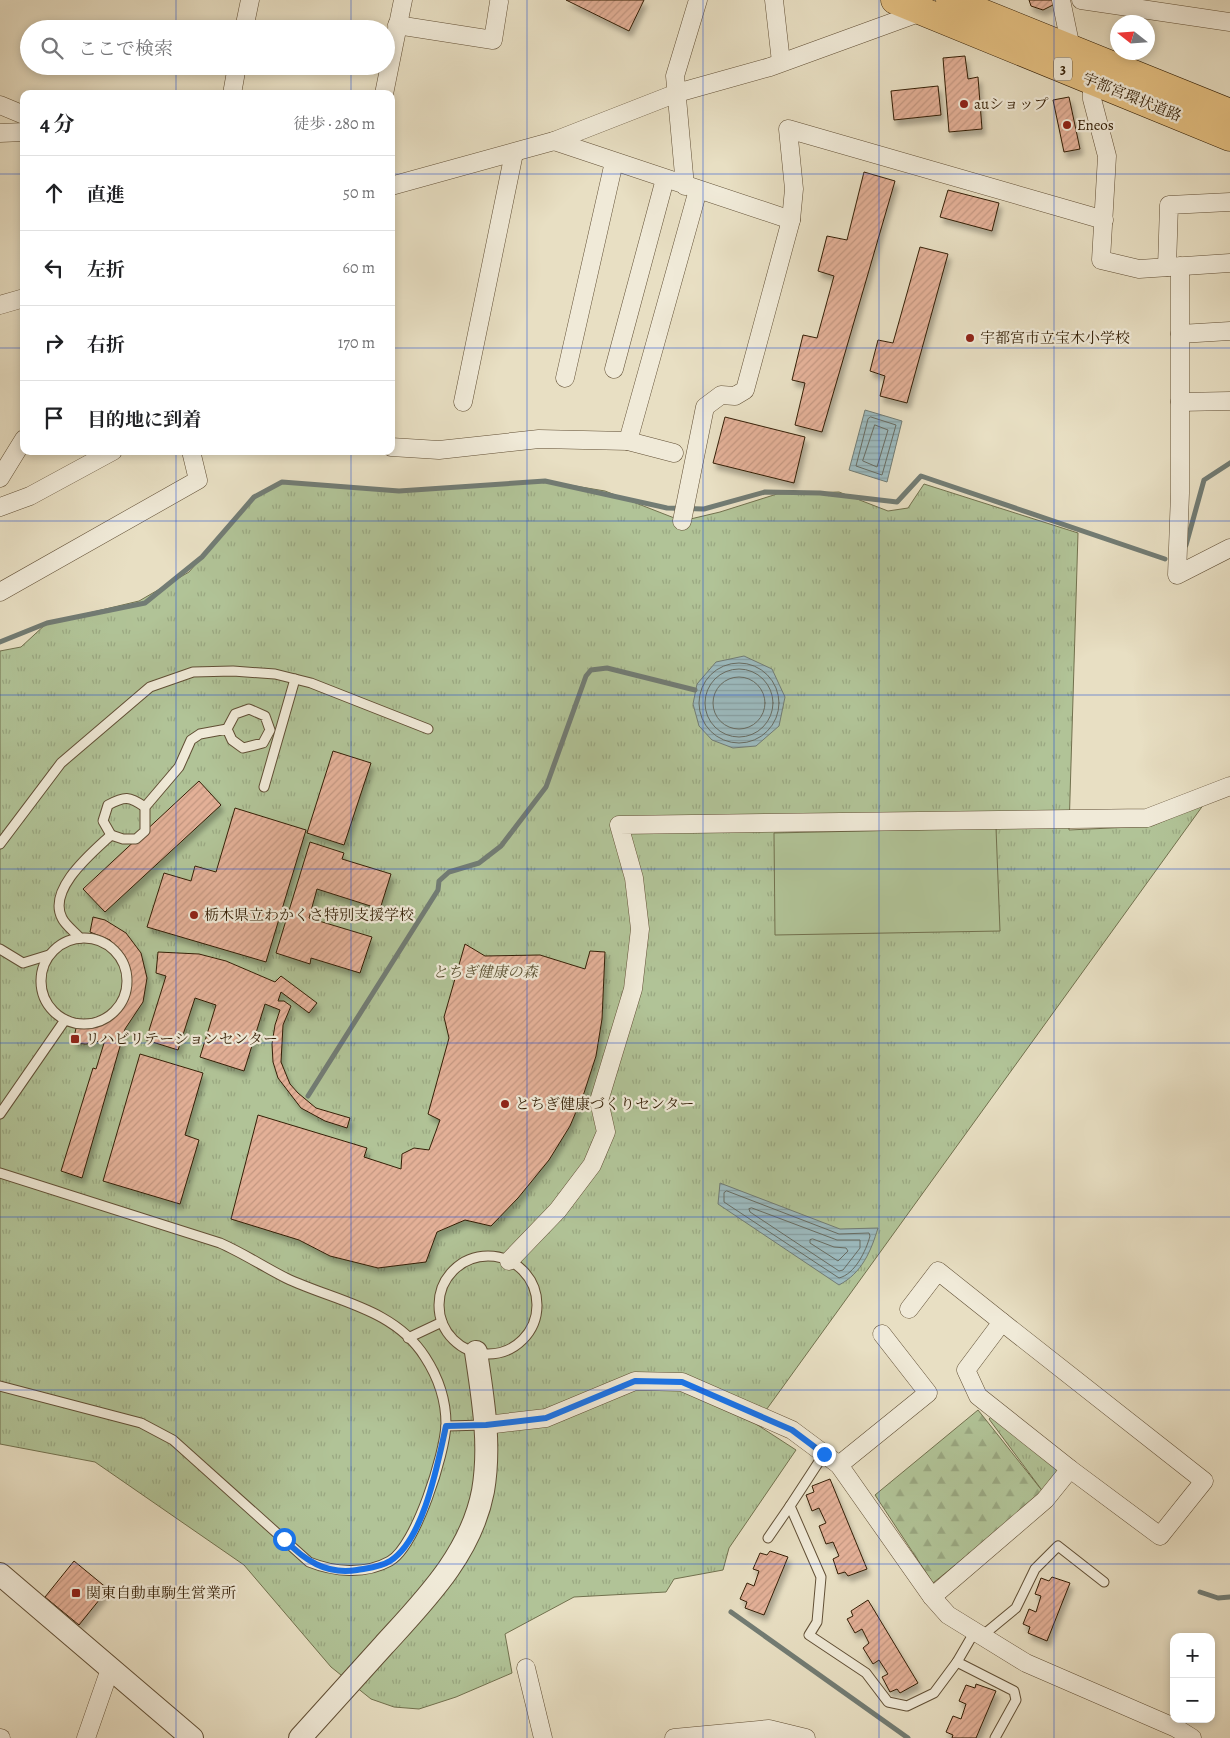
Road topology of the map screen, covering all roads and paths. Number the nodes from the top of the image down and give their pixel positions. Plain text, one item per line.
1 (250, 0) edge
2 (403, 0) edge
3 (698, 0) edge
4 (774, 0) edge
5 (895, 0) edge
6 (1062, 0) edge
7 (1081, 0) edge
8 (953, 1) edge
9 (499, 2) dead end
10 (921, 12) junction
11 (246, 20) edge
12 (1230, 22) edge
13 (397, 25) junction
14 (395, 36) edge
15 (1072, 48) junction
16 (781, 62) junction
17 (235, 75) edge
18 (388, 75) edge
19 (1092, 81) junction
20 (233, 90) edge
21 (385, 90) edge
22 (677, 93) junction
23 (0, 105) edge
24 (20, 113) edge
25 (1230, 113) edge
26 (20, 132) edge
27 (0, 133) edge
28 (1230, 137) edge
29 (554, 142) junction
30 (514, 152) junction
31 (614, 162) junction
32 (665, 179) junction
33 (395, 181) edge
34 (691, 188) junction
35 (1230, 202) edge
36 (791, 220) junction
37 (1104, 220) junction
38 (1230, 263) edge
39 (1173, 266) junction
40 (20, 299) edge
41 (0, 305) edge
42 (1230, 331) edge
43 (1180, 334) junction
44 (614, 368) dead end
45 (564, 378) dead end
46 (1230, 401) edge
47 (462, 402) dead end
48 (1180, 402) junction
49 (628, 441) junction
50 (20, 446) edge
51 (395, 447) edge
52 (674, 453) dead end
53 (106, 455) edge
54 (192, 455) edge
55 (0, 478) edge
56 (0, 507) edge
57 (682, 521) dead end
58 (1230, 548) edge
59 (0, 592) edge
60 (295, 679) junction
61 (227, 729) junction
62 (428, 729) dead end
63 (1230, 786) edge
64 (264, 787) dead end
65 (146, 807) junction
66 (112, 835) junction
67 (0, 844) edge
68 (80, 938) junction
69 (0, 948) edge
70 (49, 955) junction
71 (65, 1020) junction
72 (0, 1114) edge
73 (0, 1174) edge
74 (509, 1261) junction
75 (909, 1308) dead end
76 (442, 1322) junction
77 (1002, 1322) junction
78 (882, 1334) dead end
79 (408, 1338) junction
80 (476, 1352) junction
81 (0, 1386) edge
82 (486, 1425) junction
83 (446, 1426) junction
84 (824, 1454) junction
85 (839, 1465) junction
86 (1070, 1469) junction
87 (790, 1506) junction
88 (768, 1538) dead end
89 (0, 1574) edge
90 (1104, 1582) dead end
91 (932, 1597) junction
92 (978, 1634) junction
93 (957, 1662) junction
94 (526, 1668) dead end
95 (110, 1669) junction
96 (86, 1738) edge
97 (192, 1738) edge
98 (300, 1738) edge
99 (543, 1738) edge
100 (674, 1738) edge
101 (806, 1738) edge
102 (995, 1738) edge
103 (1192, 1738) edge

1 - 11 street
2 - 13 street
3 - 22 street
4 - 16 street
5 - 10 main road, 宇都宮環状道路 / 3
6 - 15 street
7 - 12 street
8 - 10 street
8 - 15 main road, 宇都宮環状道路 / 3
9 - 13 street
10 - 16 street
10 - 19 main road, 宇都宮環状道路 / 3
13 - 14 street
15 - 25 main road, 宇都宮環状道路 / 3
16 - 22 street
17 - 20 street
18 - 21 street
19 - 28 main road, 宇都宮環状道路 / 3
19 - 37 street
22 - 29 street
22 - 34 street
23 - 24 street
26 - 27 street
29 - 30 street
29 - 31 street
30 - 33 street
30 - 47 street
31 - 32 street
31 - 45 street
32 - 34 street
32 - 44 street
34 - 36 street
34 - 49 street
35 - 39 street
36 - 37 street
36 - 57 street
37 - 39 street
38 - 39 street
39 - 43 street
40 - 41 street
42 - 43 street
43 - 48 street
46 - 48 street
48 - 58 street
49 - 51 street
49 - 52 street
50 - 55 street
53 - 56 street
54 - 59 street
60 - 62 lane
60 - 64 lane
60 - 67 lane
61 - 61 lane
61 - 65 lane
63 - 74 street
65 - 66 lane
65 - 66 lane
66 - 68 lane
68 - 70 lane
68 - 71 lane
69 - 70 lane
70 - 71 lane
71 - 72 lane
73 - 79 lane
74 - 76 lane
74 - 80 lane
75 - 77 street
76 - 79 lane
76 - 80 lane
77 - 86 street
77 - 86 street
78 - 85 street
79 - 83 lane
80 - 82 street
81 - 83 lane
82 - 83 lane
82 - 84 street
82 - 98 street
84 - 85 street
84 - 87 lane
85 - 91 street
86 - 91 street
87 - 88 lane
87 - 93 lane
89 - 95 street
90 - 92 lane
91 - 92 street
92 - 93 lane
92 - 103 street
93 - 102 lane
94 - 99 street
95 - 96 street
95 - 97 street
100 - 101 street

